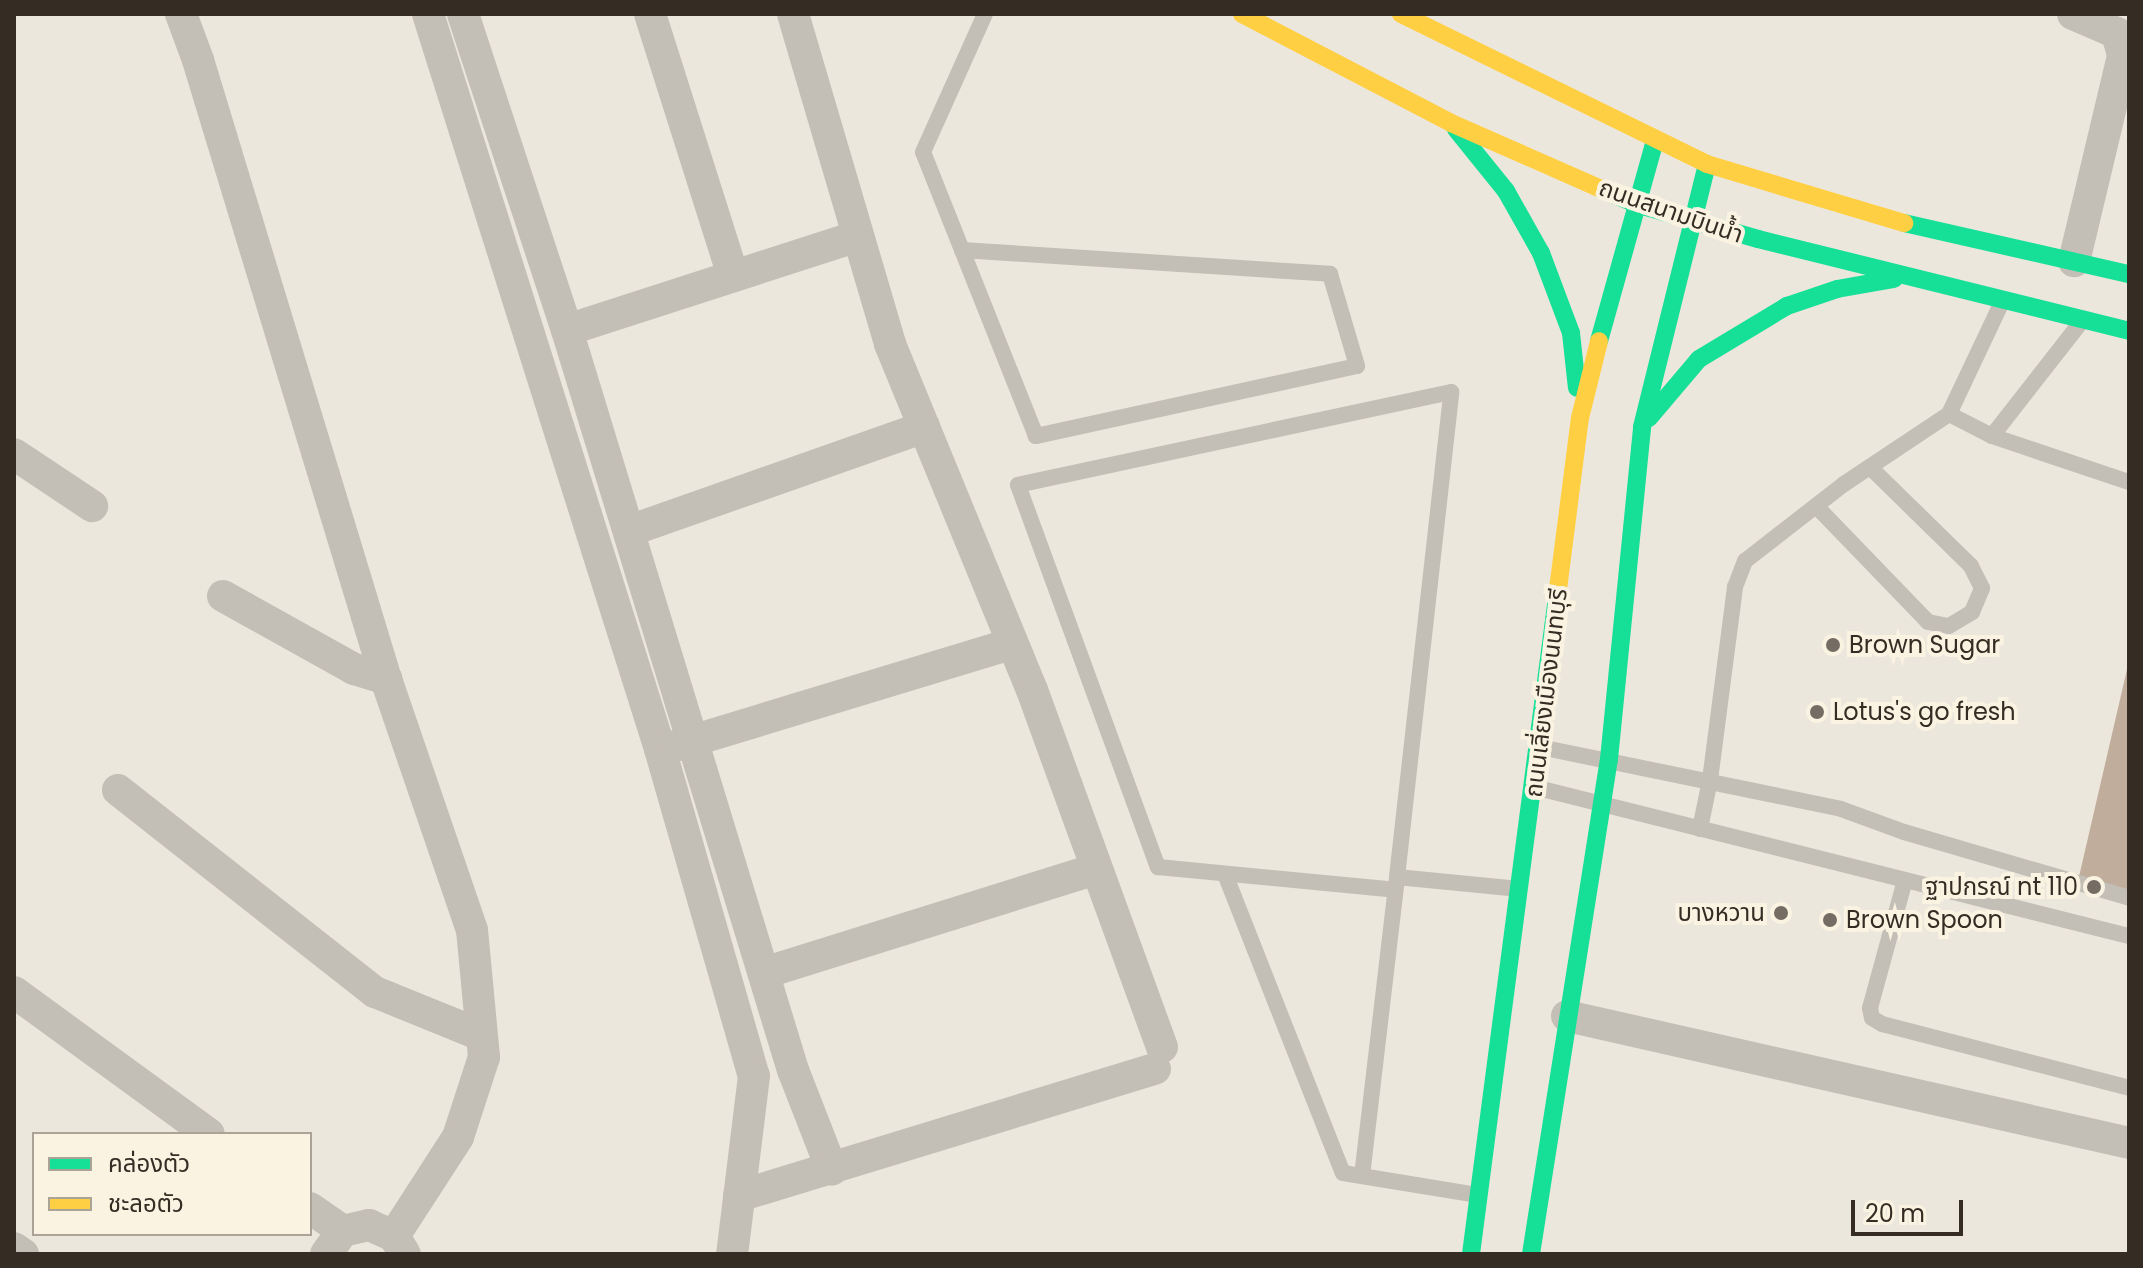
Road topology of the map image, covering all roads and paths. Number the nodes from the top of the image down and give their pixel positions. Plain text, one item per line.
1 (181, 14) edge
2 (428, 14) edge
3 (463, 14) edge
4 (650, 14) edge
5 (793, 14) edge
6 (985, 14) edge
7 (1242, 14) edge
8 (1401, 14) edge
9 (2073, 14) edge
10 (1451, 123) junction
11 (1655, 140) junction
12 (1707, 164) junction
13 (1636, 204) junction
14 (1692, 221) junction
15 (536, 235) junction
16 (855, 237) junction
17 (500, 246) junction
18 (962, 250) junction
19 (2074, 261) junction
20 (2129, 274) edge
21 (733, 276) junction
22 (1913, 276) junction
23 (2004, 299) junction
24 (2083, 320) junction
25 (567, 330) junction
26 (2129, 331) edge
27 (1949, 414) junction
28 (1580, 418) junction
29 (924, 427) junction
30 (1642, 427) junction
31 (1992, 436) junction
32 (14, 454) edge
33 (1870, 467) junction
34 (2129, 482) edge
35 (92, 506) dead end
36 (1816, 506) junction
37 (629, 531) junction
38 (223, 596) dead end
39 (1011, 644) junction
40 (386, 679) junction
41 (694, 742) junction
42 (1540, 747) junction
43 (660, 749) junction
44 (1609, 759) junction
45 (1710, 780) junction
46 (1534, 787) junction
47 (118, 790) dead end
48 (1601, 804) junction
49 (1700, 829) junction
50 (1096, 869) junction
51 (1225, 874) junction
52 (1905, 880) junction
53 (1396, 884) junction
54 (1520, 889) junction
55 (2129, 898) edge
56 (2129, 936) edge
57 (764, 973) junction
58 (14, 992) edge
59 (1567, 1016) junction
60 (481, 1035) junction
61 (793, 1070) junction
62 (754, 1076) junction
63 (2129, 1088) edge
64 (206, 1132) edge
65 (2129, 1143) edge
66 (832, 1170) junction
67 (1362, 1176) junction
68 (1479, 1195) junction
69 (739, 1196) junction
70 (312, 1211) edge
71 (334, 1243) edge
72 (399, 1245) edge
73 (14, 1248) edge
74 (23, 1254) edge
75 (732, 1254) edge
76 (1471, 1254) edge
77 (1531, 1254) edge

1 - 40 street
2 - 17 street
3 - 15 street
4 - 21 street
5 - 16 street
6 - 18 lane
7 - 10 main road, ถนนสนามบินน้ำ
8 - 11 main road
9 - 19 street
10 - 13 main road, ถนนสนามบินน้ำ
10 - 28 main road
11 - 12 main road
11 - 13 main road, ถนนเลี่ยงเมืองนนทบุรี
12 - 14 main road
12 - 19 main road
13 - 14 main road, ถนนสนามบินน้ำ
13 - 28 main road, ถนนเลี่ยงเมืองนนทบุรี
14 - 22 main road, ถนนสนามบินน้ำ
14 - 30 main road
15 - 17 street
15 - 25 street
16 - 21 street
16 - 29 street
17 - 43 street
18 - 18 lane
19 - 20 main road
21 - 25 street
22 - 23 main road, ถนนสนามบินน้ำ
22 - 30 main road
23 - 24 main road, ถนนสนามบินน้ำ
23 - 27 lane
24 - 26 main road, ถนนสนามบินน้ำ
24 - 31 lane
25 - 37 street
27 - 31 lane
27 - 33 lane
28 - 42 main road, ถนนเลี่ยงเมืองนนทบุรี
29 - 37 street
29 - 39 street
30 - 44 main road
31 - 34 lane
32 - 35 street
33 - 36 lane
33 - 36 lane
36 - 45 lane
37 - 41 street
38 - 40 street
39 - 41 street
39 - 50 street
40 - 60 street
41 - 43 street
41 - 57 street
42 - 44 lane
42 - 46 main road, ถนนเลี่ยงเมืองนนทบุรี
43 - 62 street
44 - 45 lane
44 - 48 main road
45 - 49 lane
45 - 55 lane
46 - 48 lane
46 - 54 main road, ถนนเลี่ยงเมืองนนทบุรี
47 - 60 street
48 - 49 lane
48 - 59 main road
49 - 52 lane
50 - 57 street
50 - 66 street
51 - 53 lane
51 - 53 lane
51 - 67 lane
52 - 56 lane
52 - 63 lane
53 - 54 lane
53 - 67 lane
54 - 68 main road, ถนนเลี่ยงเมืองนนทบุรี
57 - 61 street
58 - 64 street
59 - 65 street
59 - 77 main road
60 - 72 street
61 - 62 street
61 - 66 street
62 - 69 street
66 - 69 street
67 - 68 lane
68 - 76 main road, ถนนเลี่ยงเมืองนนทบุรี
69 - 75 street
70 - 71 street
71 - 72 street
73 - 74 street

